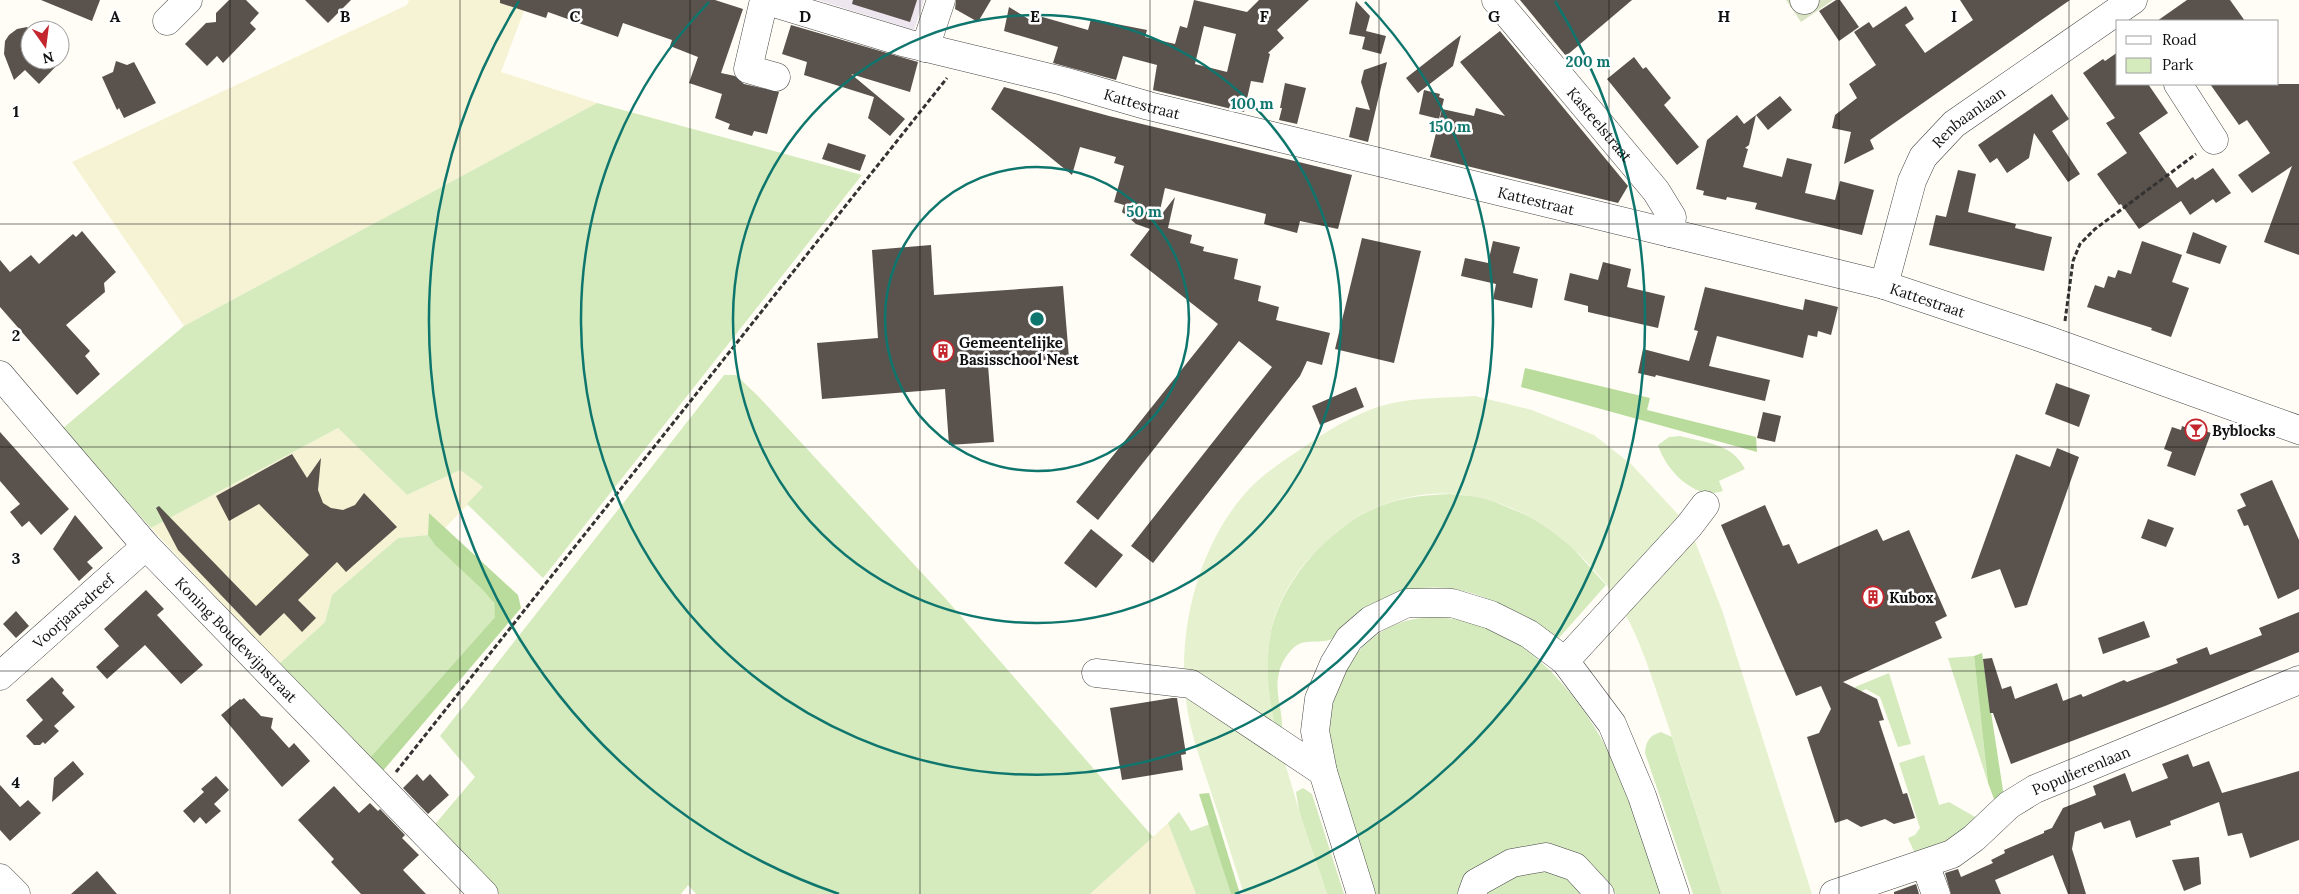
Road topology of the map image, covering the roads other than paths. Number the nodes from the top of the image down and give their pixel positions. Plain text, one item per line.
1 (188, 0) edge
2 (764, 0) edge
3 (941, 0) edge
4 (1496, 0) edge
5 (2132, 9) edge
6 (167, 21) dead end
7 (925, 48) junction
8 (776, 77) dead end
9 (2179, 85) edge
10 (2214, 140) road end
11 (1670, 233) junction
12 (1884, 285) junction
13 (0, 375) edge
14 (2299, 430) edge
15 (1705, 505) dead end
16 (146, 546) junction
17 (1565, 661) junction
18 (1096, 673) dead end
19 (0, 676) edge
20 (2299, 680) edge
21 (1323, 772) junction
22 (1925, 864) junction
23 (0, 878) edge
24 (16, 894) edge
25 (484, 894) edge
26 (1361, 894) edge
27 (1472, 894) edge
28 (1600, 894) edge
29 (1674, 894) edge
30 (1834, 894) edge
31 (1936, 894) edge

1 - 6 street
2 - 7 street, Kattestraat
2 - 8 street
3 - 7 street
4 - 11 street, Kasteelstraat
5 - 12 street, Renbaanlaan
7 - 11 street, Kattestraat
9 - 10 street
11 - 12 street, Kattestraat
12 - 14 street, Kattestraat
13 - 16 street, Koning Boudewijnstraat
15 - 17 street
16 - 19 street, Voorjaarsdreef
16 - 25 street, Koning Boudewijnstraat
17 - 21 street
17 - 29 street
18 - 21 street
20 - 22 street, Populierenlaan
21 - 26 street
22 - 30 street, Populierenlaan
22 - 31 street
23 - 24 street
27 - 28 street

